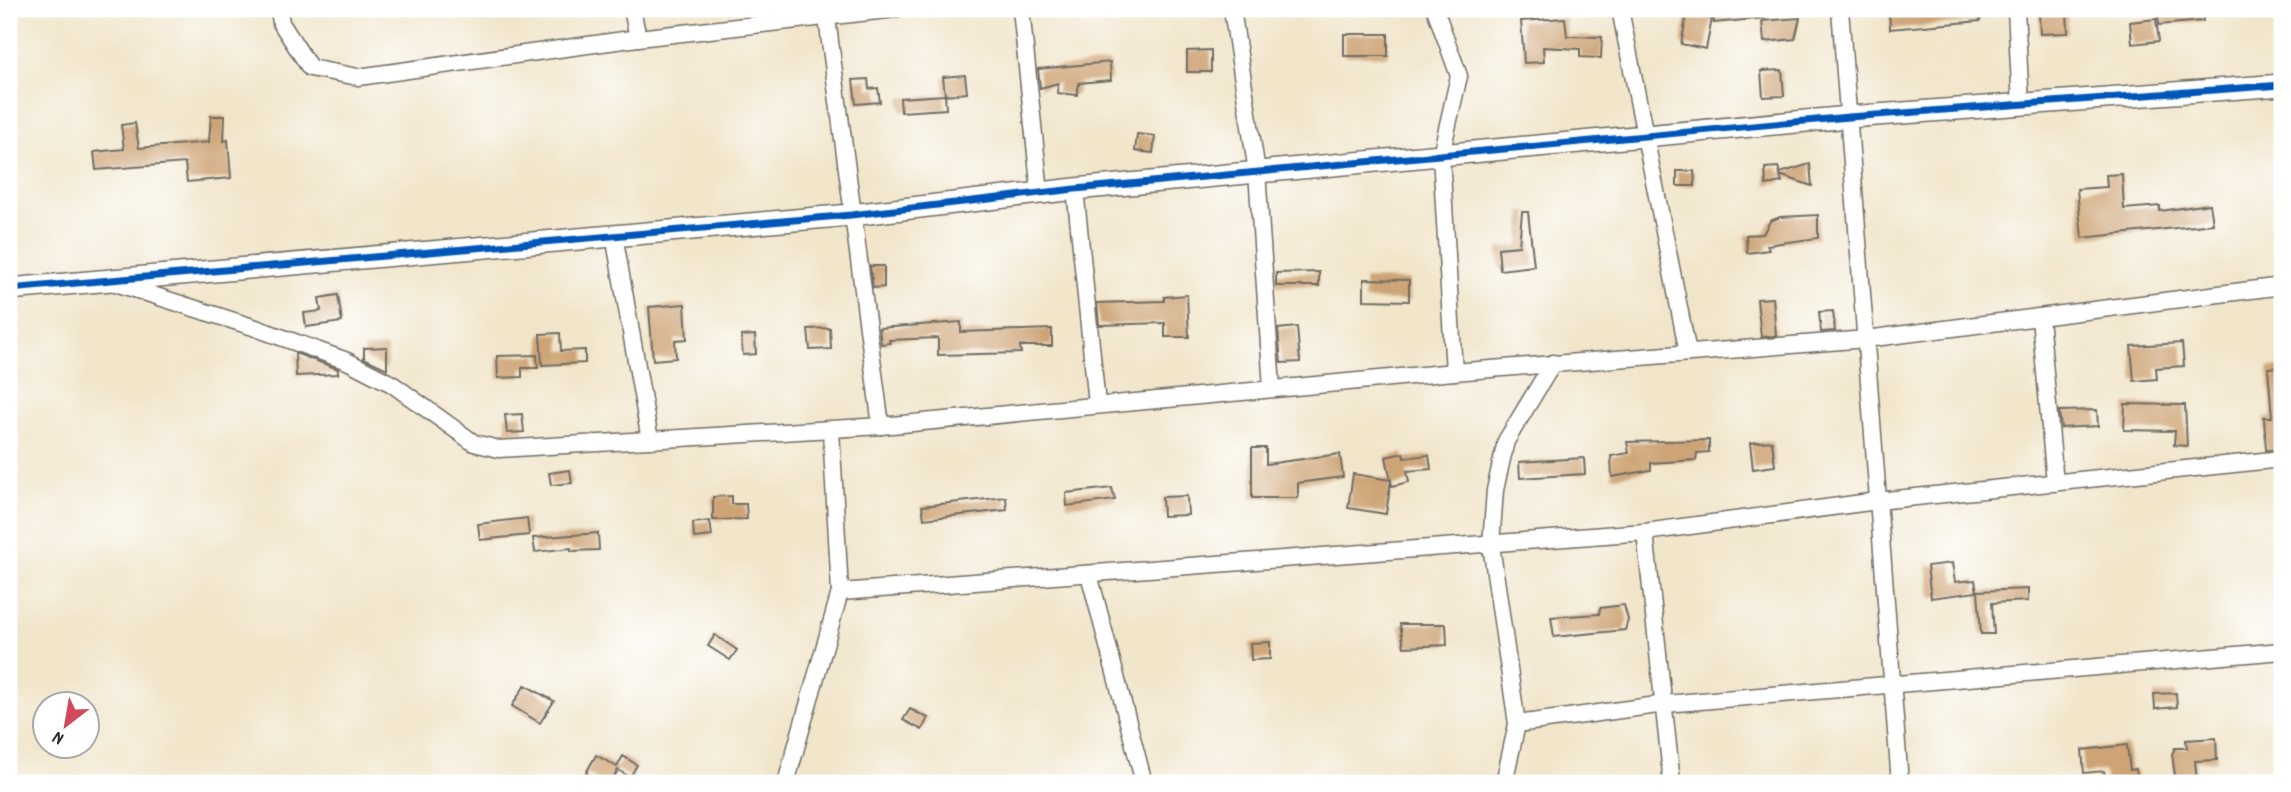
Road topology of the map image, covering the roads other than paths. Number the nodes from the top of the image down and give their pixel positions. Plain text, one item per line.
1 (279, 9) edge
2 (632, 9) edge
3 (897, 9) edge
4 (1021, 9) edge
5 (1232, 9) edge
6 (1435, 9) edge
7 (1620, 9) edge
8 (1840, 9) edge
9 (2015, 9) edge
10 (827, 14) edge
11 (638, 38) junction
12 (2282, 85) edge
13 (2021, 106) junction
14 (1849, 117) junction
15 (1647, 138) junction
16 (1441, 155) junction
17 (1257, 172) junction
18 (1075, 189) junction
19 (1040, 193) junction
20 (851, 215) junction
21 (614, 235) junction
22 (110, 282) junction
23 (2282, 286) edge
24 (9, 289) edge
25 (2040, 317) junction
26 (1866, 339) junction
27 (1688, 353) junction
28 (1553, 363) junction
29 (1454, 372) junction
30 (1272, 388) junction
31 (1097, 404) junction
32 (881, 426) junction
33 (831, 430) junction
34 (650, 440) junction
35 (2282, 459) edge
36 (2054, 483) junction
37 (1877, 501) junction
38 (1645, 533) junction
39 (1491, 545) junction
40 (1088, 574) junction
41 (840, 592) junction
42 (2282, 651) edge
43 (1891, 686) junction
44 (1665, 704) junction
45 (1517, 724) junction
46 (786, 783) edge
47 (1144, 783) edge
48 (1504, 783) edge
49 (1672, 783) edge
50 (1900, 783) edge

1 - 11 street
2 - 11 street
3 - 10 street
4 - 19 street
5 - 17 street
6 - 16 street
7 - 15 street
8 - 14 street
9 - 13 street
10 - 11 street
10 - 20 street
12 - 13 street
13 - 14 street
14 - 15 street
14 - 26 street
15 - 16 street
15 - 27 street
16 - 17 street
16 - 29 street
17 - 18 street
17 - 30 street
18 - 19 street
18 - 31 street
19 - 20 street
20 - 21 street
20 - 32 street
21 - 22 street
21 - 34 street
22 - 24 street
22 - 34 street
23 - 25 street
25 - 26 street
25 - 36 street
26 - 27 street
26 - 37 street
27 - 28 street
28 - 29 street
28 - 39 street
29 - 30 street
30 - 31 street
31 - 32 street
32 - 33 street
33 - 34 street
33 - 41 street
35 - 36 street
36 - 37 street
37 - 38 street
37 - 43 street
38 - 39 street
38 - 44 street
39 - 40 street
39 - 45 street
40 - 41 street
40 - 47 street
41 - 46 street
42 - 43 street
43 - 44 street
43 - 50 street
44 - 45 street
44 - 49 street
45 - 48 street

